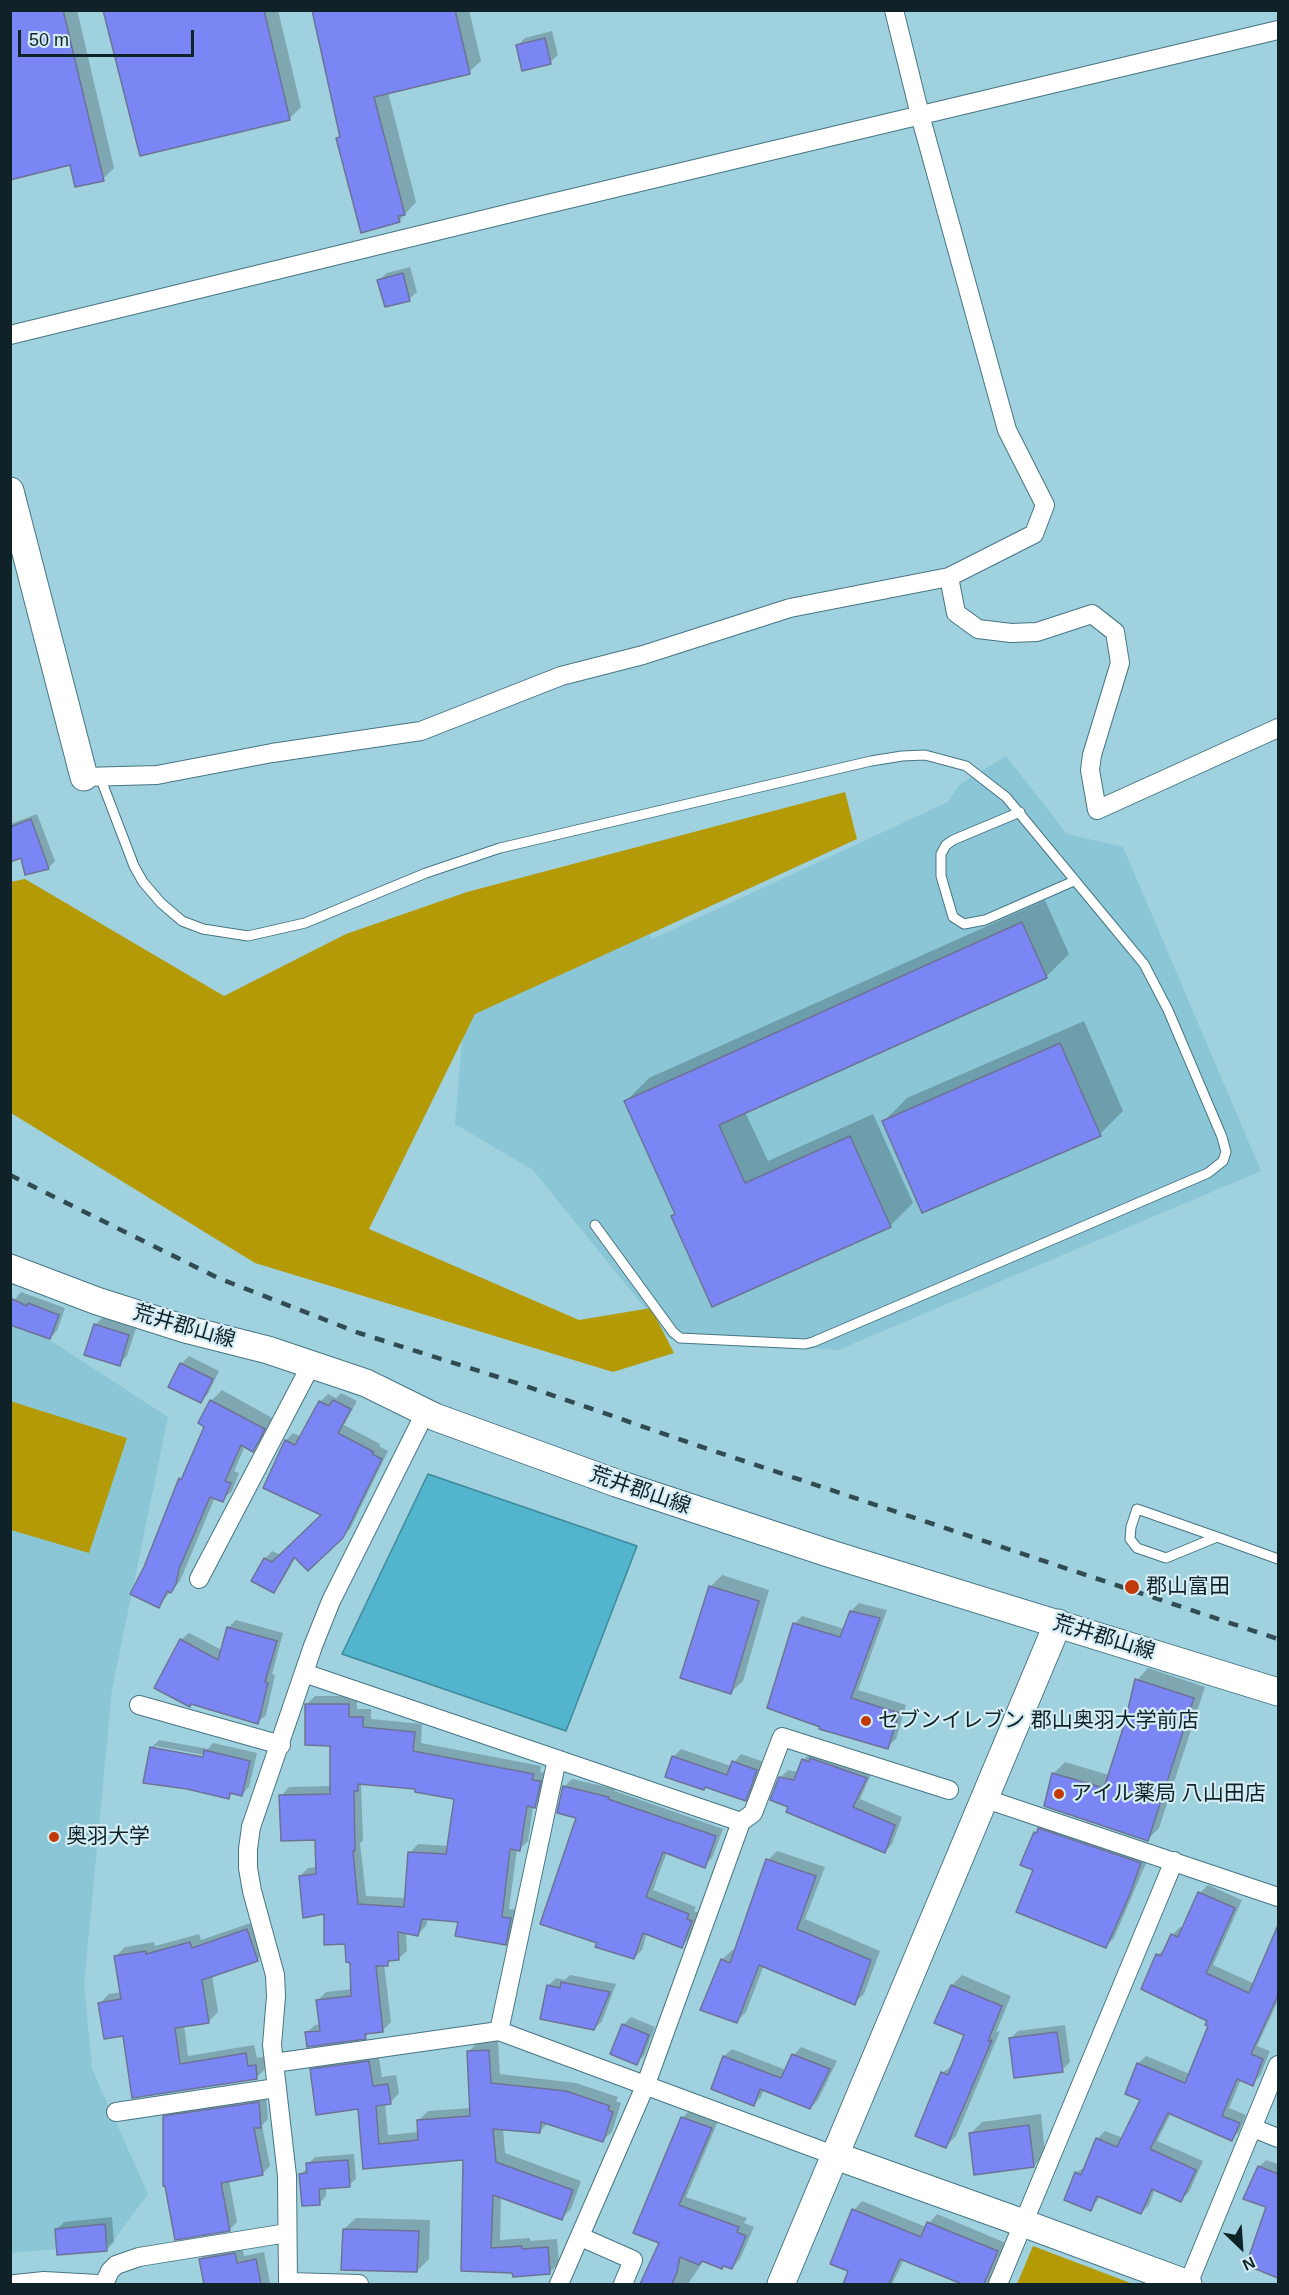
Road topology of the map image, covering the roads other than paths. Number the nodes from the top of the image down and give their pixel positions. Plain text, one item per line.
1 (894, 10) edge
2 (1278, 30) edge
3 (920, 115) junction
4 (10, 335) edge
5 (10, 491) edge
6 (949, 577) junction
7 (1278, 728) edge
8 (92, 777) junction
9 (1020, 812) junction
10 (1074, 881) junction
11 (595, 1225) dead end
12 (10, 1268) edge
13 (311, 1365) junction
14 (426, 1412) junction
15 (1217, 1537) junction
16 (1278, 1559) edge
17 (199, 1579) dead end
18 (1058, 1623) junction
19 (304, 1673) junction
20 (1278, 1692) edge
21 (139, 1705) dead end
22 (280, 1745) junction
23 (556, 1759) junction
24 (949, 1790) dead end
25 (983, 1798) junction
26 (741, 1822) junction
27 (1174, 1861) junction
28 (1278, 1897) edge
29 (499, 2031) junction
30 (274, 2063) junction
31 (1278, 2065) edge
32 (646, 2084) junction
33 (276, 2088) junction
34 (116, 2112) dead end
35 (1253, 2128) junction
36 (1278, 2138) edge
37 (836, 2156) junction
38 (1023, 2223) junction
39 (287, 2233) junction
40 (581, 2237) junction
41 (288, 2283) edge
42 (15, 2284) edge
43 (98, 2284) edge
44 (104, 2284) edge
45 (359, 2284) edge
46 (559, 2284) edge
47 (623, 2284) edge
48 (781, 2284) edge
49 (998, 2284) edge
50 (1188, 2284) edge

1 - 3 street
2 - 3 street
3 - 4 street
3 - 6 street
5 - 8 street
6 - 7 street
6 - 8 street
8 - 9 lane
9 - 10 lane
9 - 10 lane
10 - 11 lane
12 - 13 street, 荒井郡山線
13 - 14 street, 荒井郡山線
13 - 17 street
14 - 18 street, 荒井郡山線
14 - 19 street
15 - 15 lane
15 - 16 lane
18 - 20 street, 荒井郡山線
18 - 25 street
19 - 22 street
19 - 23 street
21 - 22 street
22 - 30 street
23 - 26 street
23 - 29 street
24 - 26 street
25 - 27 street
25 - 37 street
26 - 32 street
27 - 28 street
27 - 38 street
29 - 30 street
29 - 32 street
30 - 33 street
31 - 35 street
32 - 37 street
32 - 40 street
33 - 34 street
33 - 39 street
35 - 36 street
35 - 50 street
37 - 38 street
37 - 48 street
38 - 49 street
38 - 50 street
39 - 41 street
39 - 44 street
40 - 46 street
40 - 47 street
41 - 45 street
42 - 43 street

